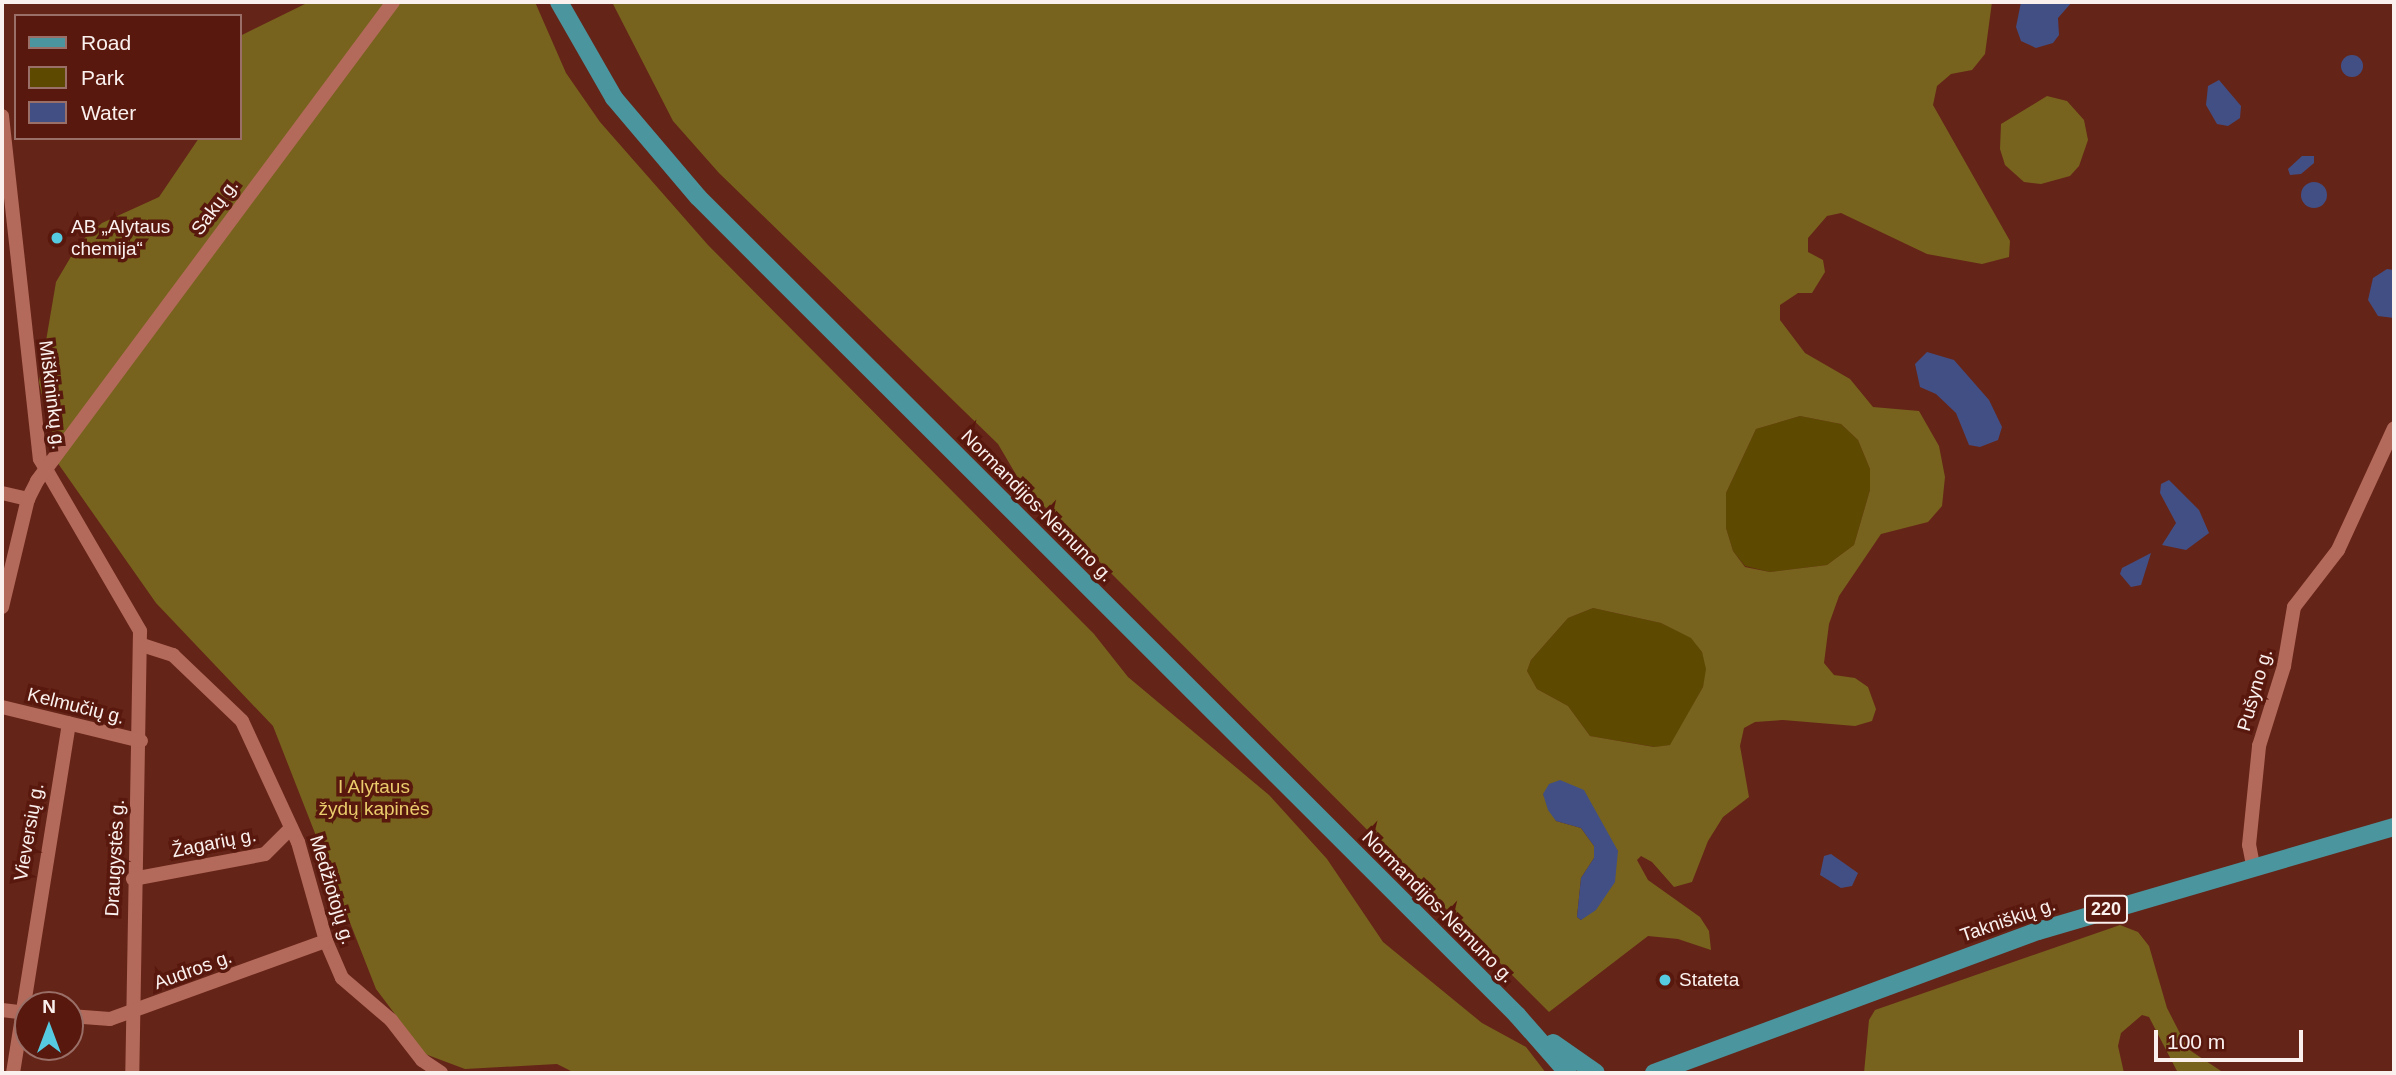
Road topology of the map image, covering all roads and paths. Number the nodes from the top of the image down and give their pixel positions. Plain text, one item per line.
1 (393, 2) edge
2 (559, 2) edge
3 (2, 116) edge
4 (2394, 428) edge
5 (44, 470) junction
6 (2, 493) edge
7 (28, 499) junction
8 (2, 607) edge
9 (142, 645) junction
10 (2, 707) edge
11 (69, 723) junction
12 (141, 741) junction
13 (2394, 827) edge
14 (291, 828) junction
15 (2253, 865) junction
16 (133, 878) junction
17 (326, 941) junction
18 (27, 991) edge
19 (131, 1013) junction
20 (1517, 1015) junction
21 (84, 1017) edge
22 (1763, 1034) junction
23 (132, 1073) edge
24 (441, 1073) edge
25 (1568, 1073) edge
26 (1595, 1073) edge
27 (1609, 1073) edge
28 (1654, 1073) edge
29 (1679, 1073) edge

1 - 5 street, Sakų g.
2 - 20 main road, Normandijos-Nemuno g.
3 - 5 street, Miškininkų g.
4 - 15 street, Pušyno g.
5 - 7 street, Sakų g.
5 - 9 street
6 - 7 street
7 - 8 street, Sakų g.
9 - 12 street, Draugystės g.
9 - 14 street, Medžiotojų g.
10 - 11 street, Kelmučių g.
11 - 12 street, Kelmučių g.
11 - 18 street, Vieversių g.
12 - 16 street, Draugystės g.
13 - 15 main road, Takniškių g. / 220
14 - 16 street, Žagarių g.
14 - 17 street, Medžiotojų g.
15 - 22 main road, Takniškių g. / 220
16 - 19 street, Draugystės g.
17 - 19 street, Audros g.
17 - 24 street, Medžiotojų g.
19 - 21 street, Audros g.
19 - 23 street, Draugystės g.
20 - 25 main road, Normandijos-Nemuno g.
20 - 26 main road, Normandijos-Nemuno g.
22 - 28 main road, 220
22 - 29 main road, 220
26 - 27 main road

